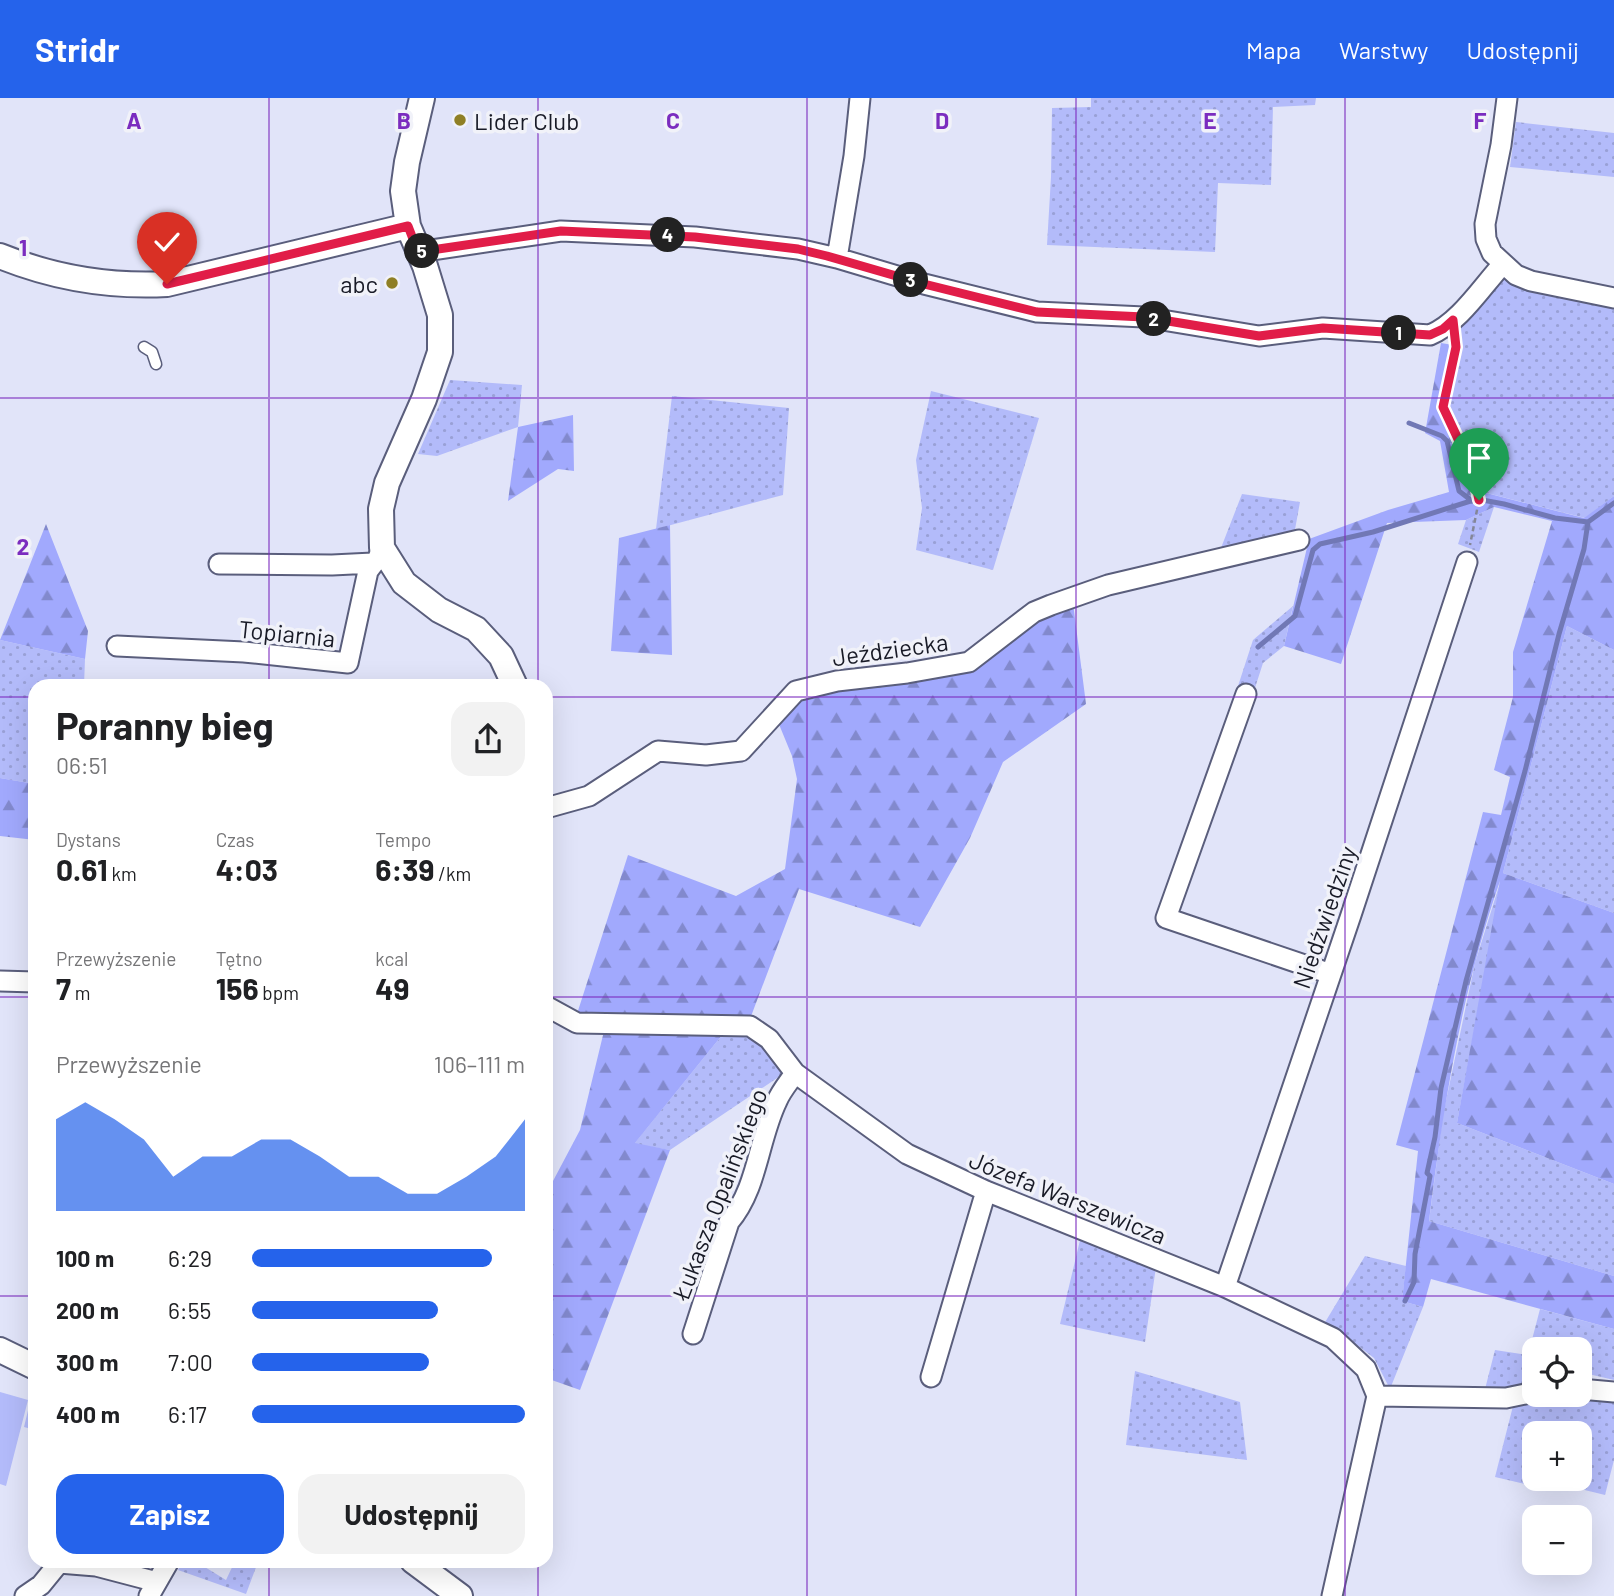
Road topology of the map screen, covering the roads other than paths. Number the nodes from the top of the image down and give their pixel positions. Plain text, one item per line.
1 (422, 98) edge
2 (860, 98) edge
3 (1507, 98) edge
4 (408, 226) junction
5 (418, 252) junction
6 (0, 256) edge
7 (837, 258) junction
8 (1502, 265) junction
9 (1614, 298) edge
10 (144, 347) dead end
11 (156, 364) dead end
12 (1298, 540) dead end
13 (378, 555) junction
14 (1466, 562) road end
15 (219, 564) dead end
16 (117, 646) dead end
17 (512, 679) edge
18 (1246, 694) dead end
19 (553, 806) edge
20 (1331, 974) junction
21 (0, 981) edge
22 (28, 982) edge
23 (553, 1010) edge
24 (795, 1073) junction
25 (986, 1191) junction
26 (1225, 1287) junction
27 (693, 1334) dead end
28 (0, 1350) edge
29 (28, 1364) edge
30 (931, 1377) dead end
31 (1592, 1390) edge
32 (1614, 1392) edge
33 (1522, 1395) edge
34 (1377, 1396) junction
35 (54, 1568) edge
36 (101, 1568) edge
37 (165, 1568) edge
38 (422, 1568) edge
39 (153, 1589) edge
40 (25, 1596) edge
41 (460, 1596) edge
42 (1332, 1596) edge

1 - 4 street
2 - 7 street
3 - 8 street
4 - 5 street
4 - 6 street
5 - 7 street
5 - 13 street
7 - 8 street
8 - 9 street
10 - 11 lane
12 - 19 street, Jeździecka
13 - 15 street
13 - 16 street, Topiarnia
13 - 17 street
14 - 20 street, Niedźwiedziny
18 - 20 street
20 - 26 street, Niedźwiedziny
21 - 22 street
23 - 24 street, Józefa Warszewicza
24 - 25 street, Józefa Warszewicza
24 - 27 street, Łukasza Opalińskiego
25 - 26 street, Józefa Warszewicza
25 - 30 street
26 - 34 street, Józefa Warszewicza
28 - 29 street
31 - 32 street
33 - 34 street
34 - 42 street
35 - 40 street
36 - 39 street
37 - 39 street
38 - 41 street

